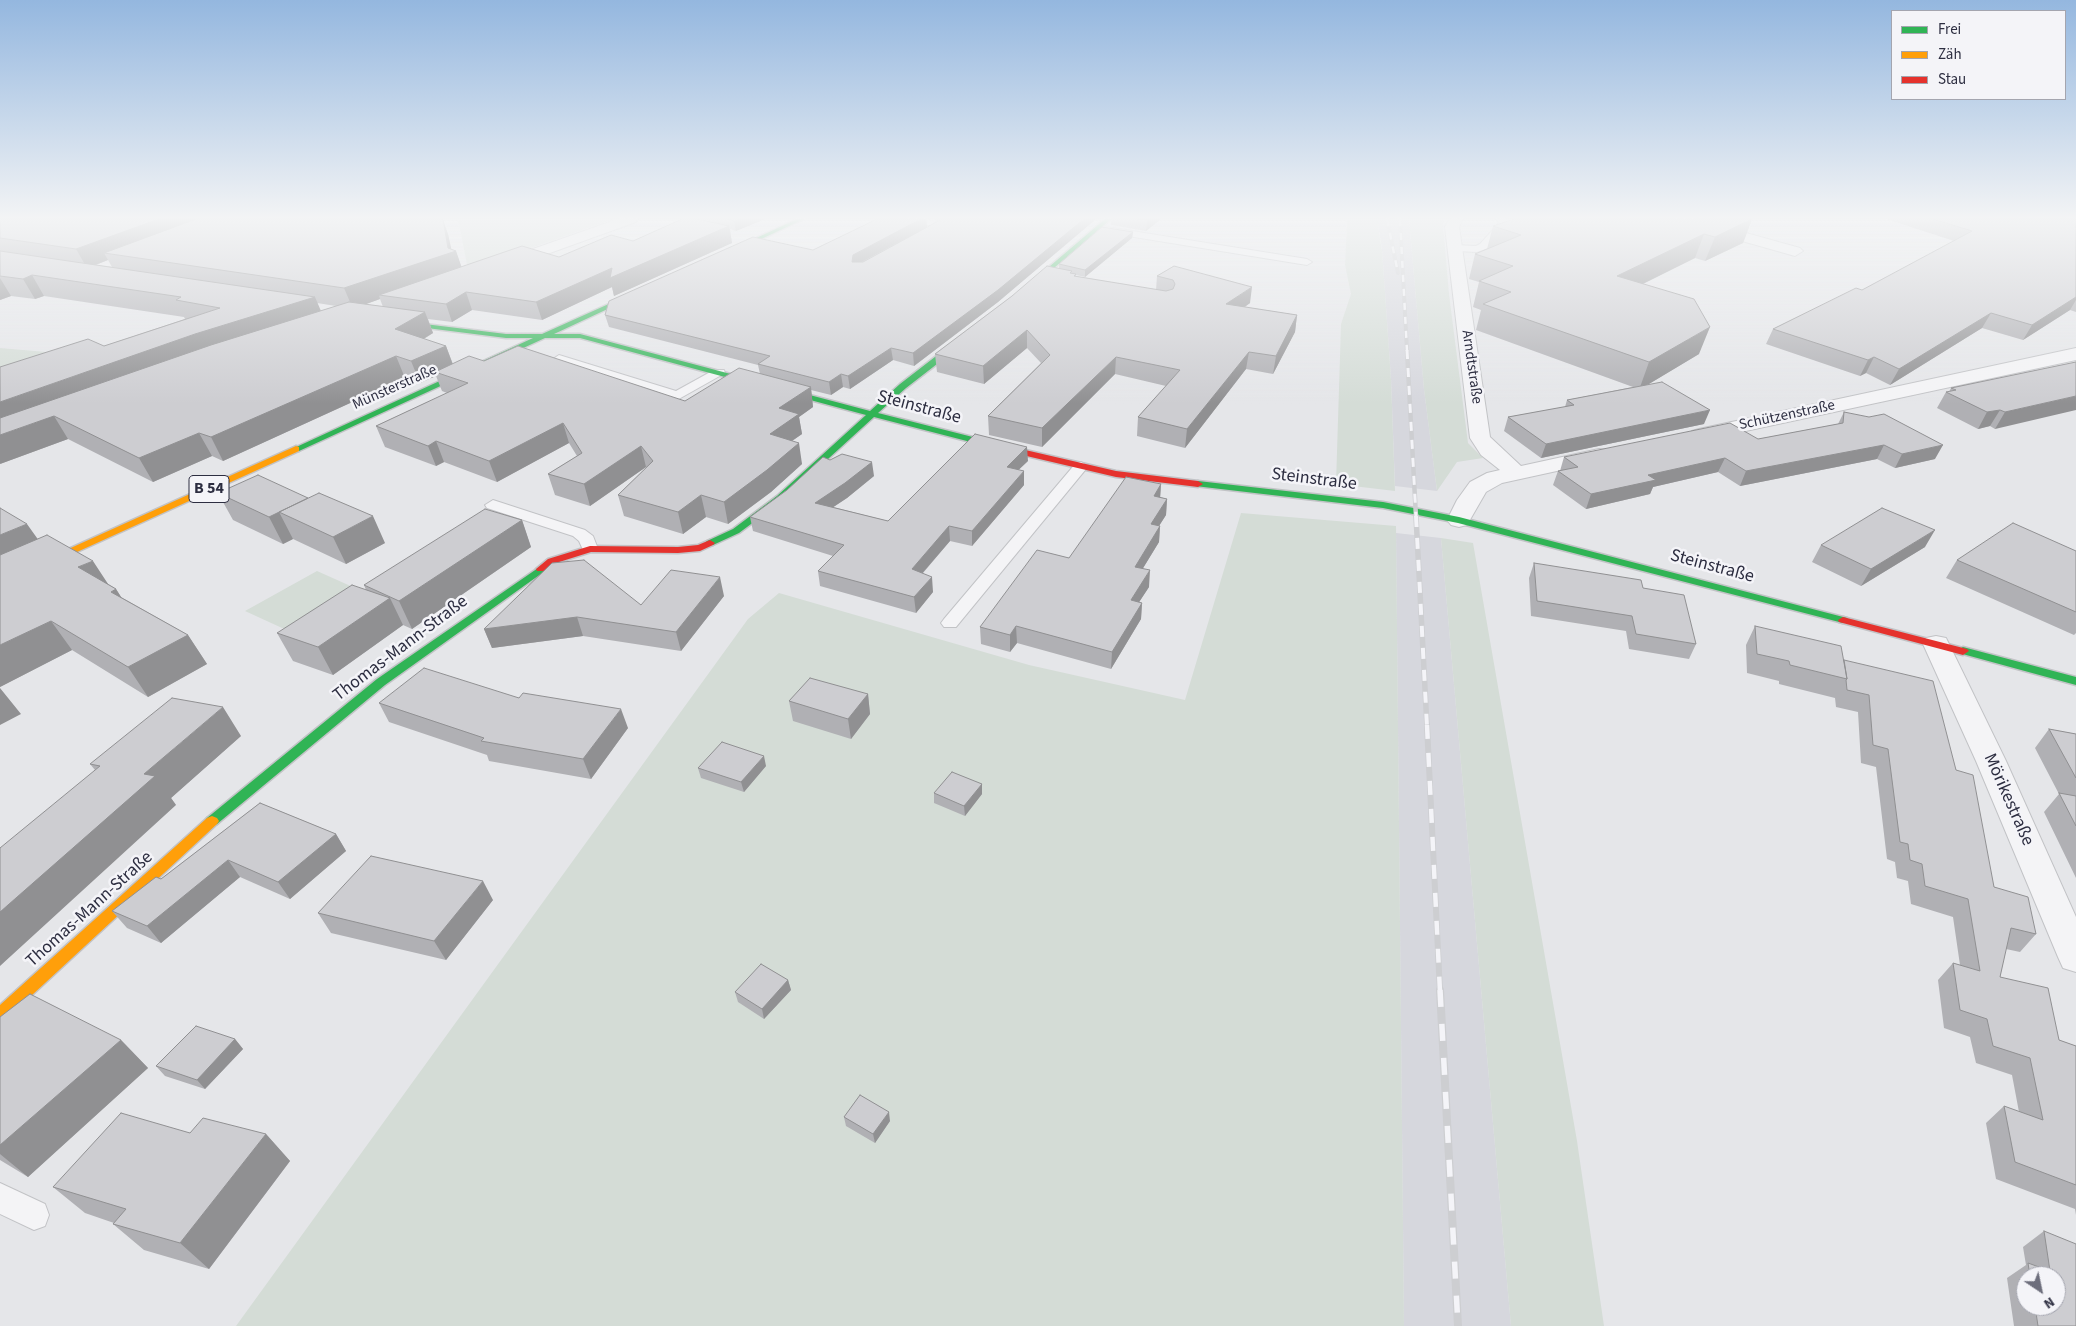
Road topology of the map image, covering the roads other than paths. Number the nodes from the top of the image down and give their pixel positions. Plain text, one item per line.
1 (1036, 281) edge
2 (1459, 281) edge
3 (654, 286) edge
4 (1013, 300) edge
5 (384, 320) edge
6 (976, 330) edge
7 (545, 336) junction
8 (2076, 354) edge
9 (559, 359) edge
10 (719, 373) junction
11 (870, 414) junction
12 (1675, 440) edge
13 (1618, 452) edge
14 (1081, 466) junction
15 (1515, 472) junction
16 (493, 505) dead end
17 (1459, 520) junction
18 (590, 549) junction
19 (0, 584) edge
20 (950, 622) dead end
21 (1936, 644) junction
22 (2076, 681) edge
23 (2076, 957) edge
24 (0, 1015) edge
25 (0, 1198) edge
26 (34, 1215) dead end

1 - 4 street
2 - 15 street, Arndtstraße
3 - 7 street, Münsterstraße / B 54
5 - 7 street, Steinstraße
6 - 11 street, Thomas-Mann-Straße
7 - 10 street, Steinstraße
7 - 19 street, Münsterstraße / B 54
8 - 12 street, Schützenstraße
9 - 10 lane
10 - 11 street, Steinstraße
11 - 14 street, Steinstraße
11 - 18 street, Thomas-Mann-Straße
13 - 15 street
14 - 17 street, Steinstraße
14 - 20 lane
15 - 17 street
16 - 18 lane
17 - 21 street, Steinstraße
18 - 24 street, Thomas-Mann-Straße
21 - 22 street, Steinstraße
21 - 23 street, Mörikestraße
25 - 26 lane

